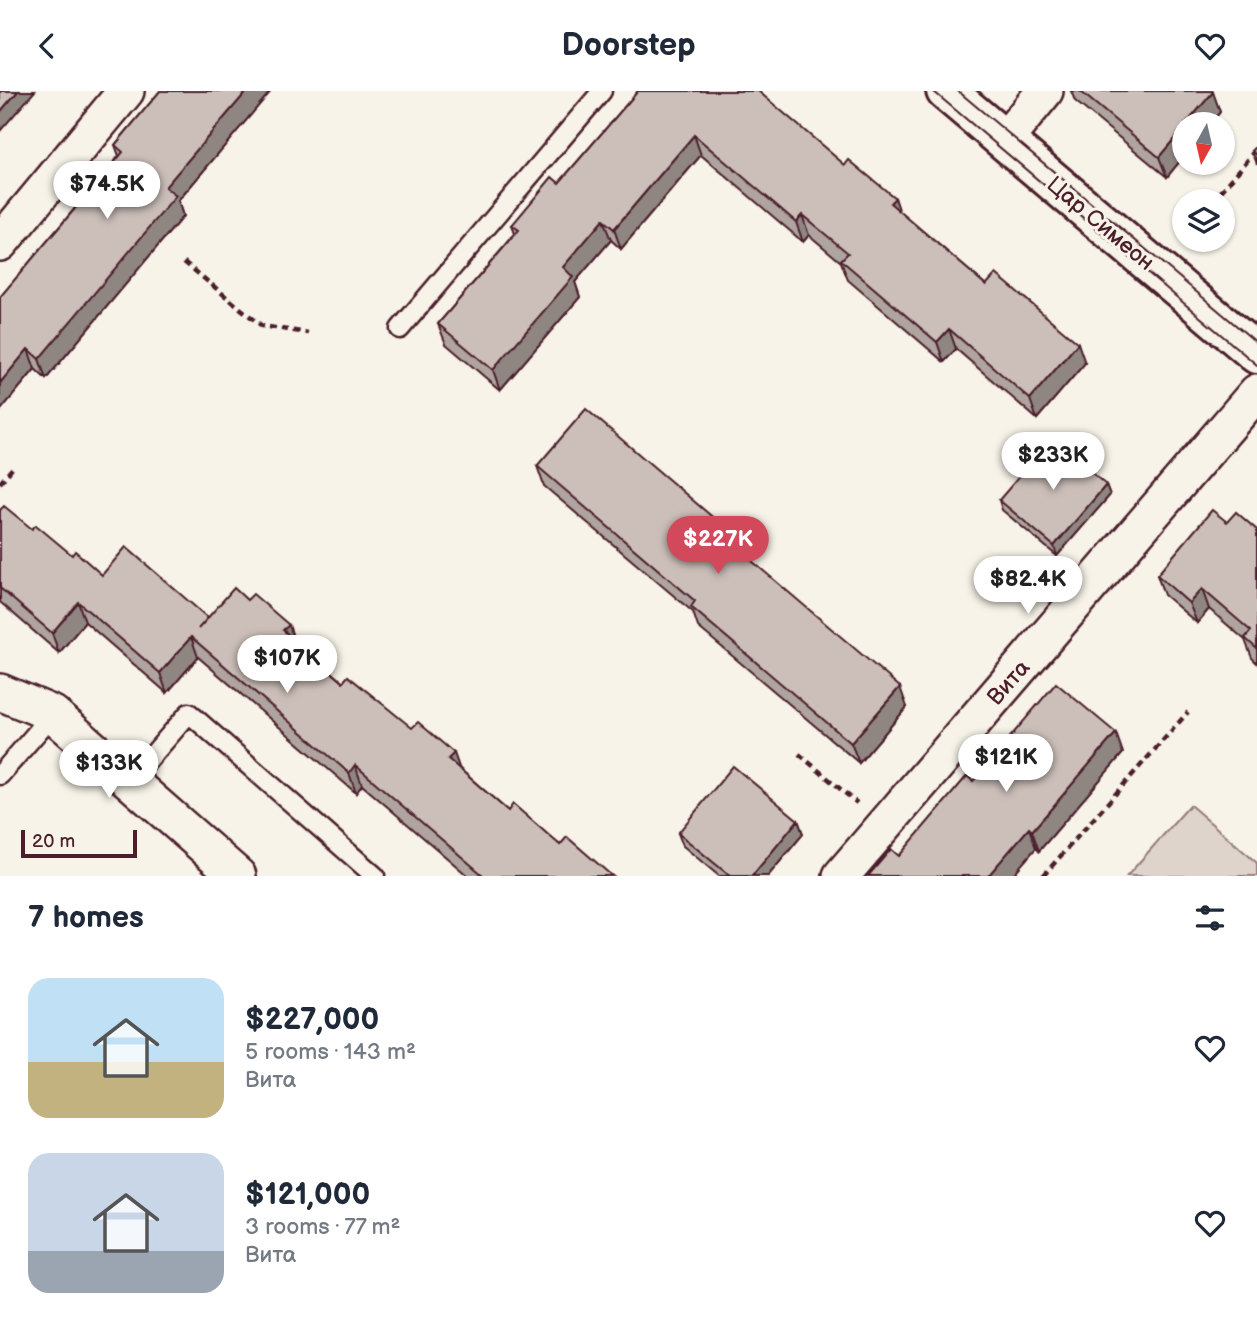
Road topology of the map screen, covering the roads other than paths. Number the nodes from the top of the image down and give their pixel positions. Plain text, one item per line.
1 (126, 91) edge
2 (602, 91) edge
3 (946, 91) edge
4 (1045, 91) edge
5 (1004, 141) junction
6 (0, 243) edge
7 (400, 329) dead end
8 (1257, 354) edge
9 (1257, 393) edge
10 (0, 692) edge
11 (53, 714) junction
12 (0, 775) edge
13 (130, 781) junction
14 (238, 876) edge
15 (375, 876) edge
16 (841, 876) edge

1 - 6 street
2 - 7 lane
3 - 5 street, Цар Симеон
4 - 5 street
5 - 8 street, Цар Симеон
9 - 16 street, Вита
10 - 11 street
11 - 12 lane
11 - 13 street
13 - 14 street
13 - 15 lane

